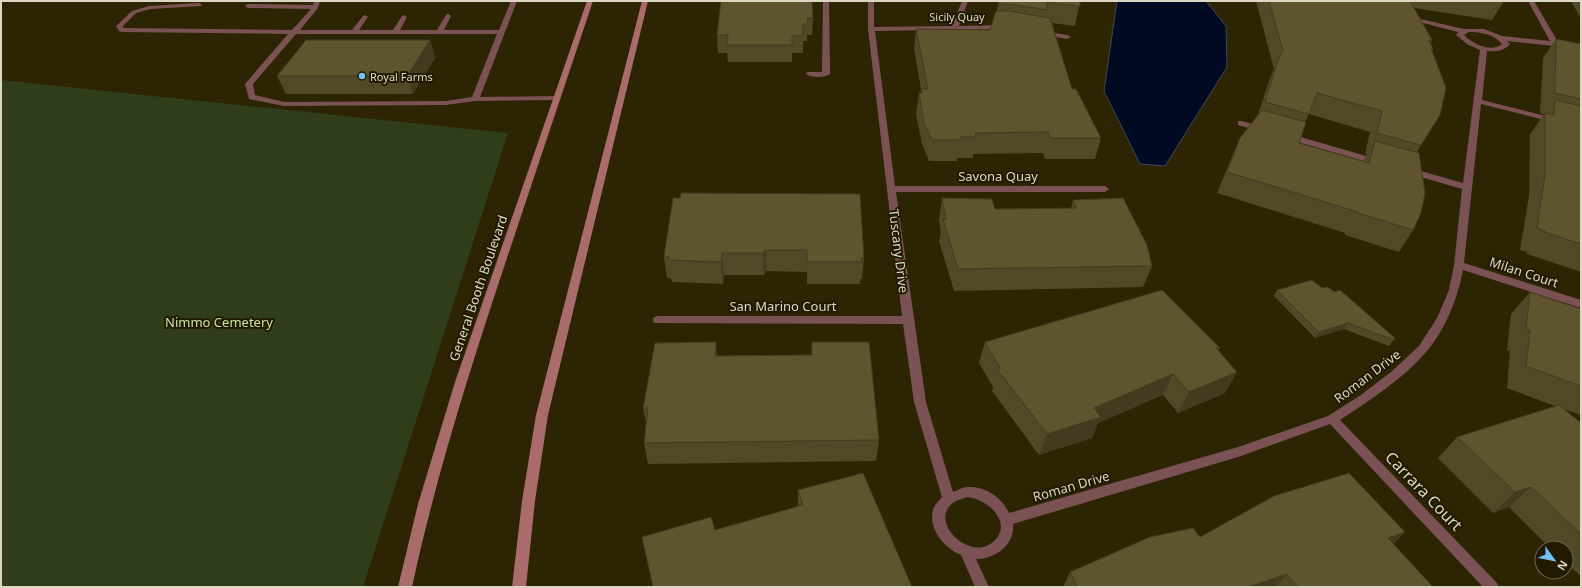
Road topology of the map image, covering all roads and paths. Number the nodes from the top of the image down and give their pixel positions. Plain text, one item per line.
1 (514, 1) edge
2 (590, 1) edge
3 (645, 1) edge
4 (826, 1) edge
5 (871, 1) edge
6 (965, 1) edge
7 (1531, 1) edge
8 (316, 4) edge
9 (199, 5) dead end
10 (248, 6) dead end
11 (448, 16) dead end
12 (365, 17) dead end
13 (404, 17) dead end
14 (1400, 17) edge
15 (955, 27) junction
16 (1013, 28) edge
17 (871, 29) junction
18 (1464, 31) junction
19 (294, 32) junction
20 (354, 32) junction
21 (395, 32) junction
22 (439, 32) junction
23 (502, 32) junction
24 (1036, 32) edge
25 (1067, 37) dead end
26 (1501, 38) junction
27 (1555, 44) junction
28 (1581, 47) edge
29 (1484, 48) junction
30 (810, 74) dead end
31 (556, 98) junction
32 (475, 99) junction
33 (1478, 101) junction
34 (1241, 123) dead end
35 (1581, 127) edge
36 (1384, 164) edge
37 (1399, 168) edge
38 (1467, 187) junction
39 (891, 189) junction
40 (1105, 189) dead end
41 (1459, 265) junction
42 (1581, 304) edge
43 (658, 320) dead end
44 (908, 320) junction
45 (1332, 419) junction
46 (949, 498) junction
47 (1006, 520) junction
48 (966, 552) junction
49 (405, 587) edge
50 (519, 587) edge
51 (982, 587) edge
52 (1492, 587) edge

1 - 23 street
2 - 31 main road, General Booth Boulevard
3 - 50 main road
4 - 30 street
5 - 17 street, Tuscany Drive
6 - 15 street
7 - 27 street
8 - 10 street
8 - 19 street
9 - 19 street
11 - 22 street
12 - 20 street
13 - 21 street
14 - 18 street
15 - 16 street, Sicily Quay
15 - 17 street, Sicily Quay
17 - 39 street, Tuscany Drive
18 - 26 street
18 - 29 street
19 - 20 street
19 - 32 street
20 - 21 street
21 - 22 street
22 - 23 street
23 - 32 street
24 - 25 street
26 - 27 street
26 - 29 street
27 - 28 street
29 - 33 street, Roman Drive
31 - 32 street
31 - 49 main road, General Booth Boulevard
33 - 35 street
33 - 38 street, Roman Drive
34 - 36 street
37 - 38 street
38 - 41 street, Roman Drive
39 - 40 street, Savona Quay
39 - 44 street, Tuscany Drive
41 - 42 street, Milan Court
41 - 45 street, Roman Drive
43 - 44 street, San Marino Court
44 - 46 street, Tuscany Drive
45 - 47 street, Roman Drive
45 - 52 street, Carrara Court
46 - 47 street
46 - 48 street
47 - 48 street
48 - 51 street

